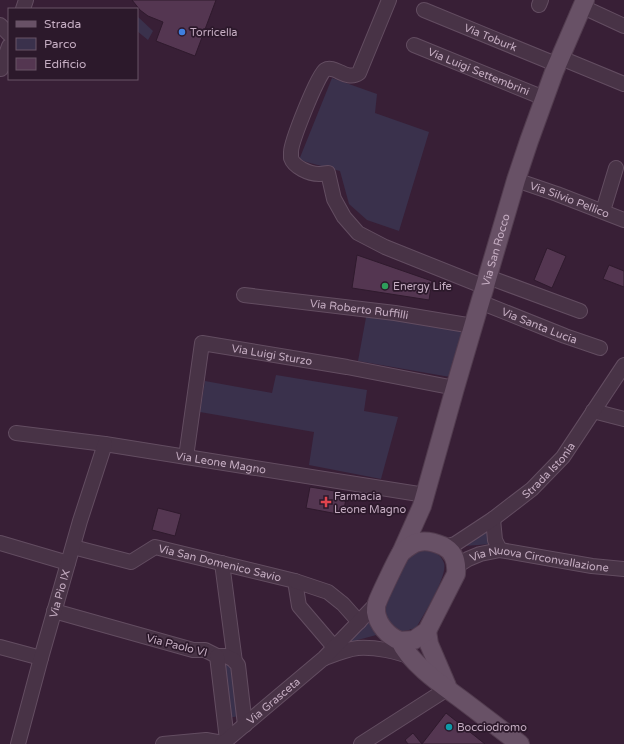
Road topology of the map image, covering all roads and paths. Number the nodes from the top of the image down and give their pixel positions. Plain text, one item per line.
1 (389, 0) edge
2 (585, 2) edge
3 (424, 10) dead end
4 (0, 25) edge
5 (624, 26) edge
6 (8, 33) edge
7 (414, 45) dead end
8 (8, 49) edge
9 (559, 62) junction
10 (1, 69) edge
11 (624, 84) edge
12 (544, 98) junction
13 (616, 168) dead end
14 (516, 180) junction
15 (603, 211) junction
16 (624, 220) edge
17 (484, 289) junction
18 (244, 295) dead end
19 (580, 311) dead end
20 (473, 326) junction
21 (600, 348) dead end
22 (624, 365) edge
23 (455, 388) junction
24 (593, 411) junction
25 (624, 419) edge
26 (16, 433) dead end
27 (105, 444) junction
28 (186, 457) junction
29 (423, 500) junction
30 (493, 519) junction
31 (427, 541) junction
32 (0, 543) edge
33 (73, 547) junction
34 (445, 547) junction
35 (500, 550) junction
36 (401, 553) junction
37 (68, 563) junction
38 (222, 563) junction
39 (457, 566) junction
40 (624, 569) edge
41 (295, 581) junction
42 (377, 603) junction
43 (54, 611) junction
44 (360, 622) junction
45 (427, 631) junction
46 (396, 639) junction
47 (334, 646) junction
48 (0, 647) edge
49 (350, 650) junction
50 (218, 656) junction
51 (41, 658) junction
52 (324, 658) junction
53 (412, 658) junction
54 (235, 662) junction
55 (447, 689) junction
56 (245, 725) junction
57 (224, 742) edge
58 (18, 744) edge
59 (163, 744) edge
60 (361, 744) edge
61 (520, 744) edge

1 - 17 street
2 - 5 street
2 - 9 main road, Via San Rocco
3 - 9 street, Via Toburk
4 - 6 street
7 - 12 street, Via Luigi Settembrini
8 - 10 street
9 - 11 street, Via Toburk
9 - 12 main road, Via San Rocco
12 - 14 main road, Via San Rocco
13 - 15 street
14 - 15 street, Via Silvio Pellico
14 - 17 main road, Via San Rocco
15 - 16 street, Via Silvio Pellico
17 - 19 street
17 - 20 main road, Via San Rocco
17 - 21 street, Via Santa Lucia
18 - 20 street, Via Roberto Ruffilli
20 - 23 main road, Via San Rocco
22 - 24 street, Strada Istonia
23 - 28 street, Via Luigi Sturzo
23 - 29 main road, Via San Rocco
24 - 25 street
24 - 30 street, Strada Istonia
26 - 27 street, Via Leone Magno
27 - 28 street, Via Leone Magno
27 - 33 street, Via Pio IX
28 - 29 street, Via Leone Magno
29 - 31 main road
29 - 36 main road
30 - 34 street, Strada Istonia
30 - 35 street
31 - 34 main road
31 - 36 main road
32 - 37 street
33 - 37 street, Via Pio IX
33 - 38 street, Via San Domenico Savio
34 - 39 main road
35 - 39 street, Via Nuova Circonvallazione
35 - 40 street, Via Nuova Circonvallazione
36 - 42 main road
37 - 43 street, Via Pio IX
38 - 41 street, Via San Domenico Savio
38 - 54 street
39 - 45 main road
41 - 44 street
41 - 47 street, Via San Domenico Savio
42 - 44 street
42 - 46 main road
43 - 50 street, Via Paolo VI
43 - 51 street, Via Pio IX
44 - 47 street
45 - 46 main road
45 - 55 main road
46 - 49 street
46 - 53 main road
47 - 52 street
48 - 51 street
49 - 52 street
49 - 53 street
50 - 54 street
50 - 57 street, Via Paolo VI
51 - 58 street, Via Pio IX
52 - 56 street, Via Grasceta
53 - 55 main road
54 - 56 street
55 - 60 street
55 - 61 main road
56 - 57 street, Via Grasceta
57 - 59 street

